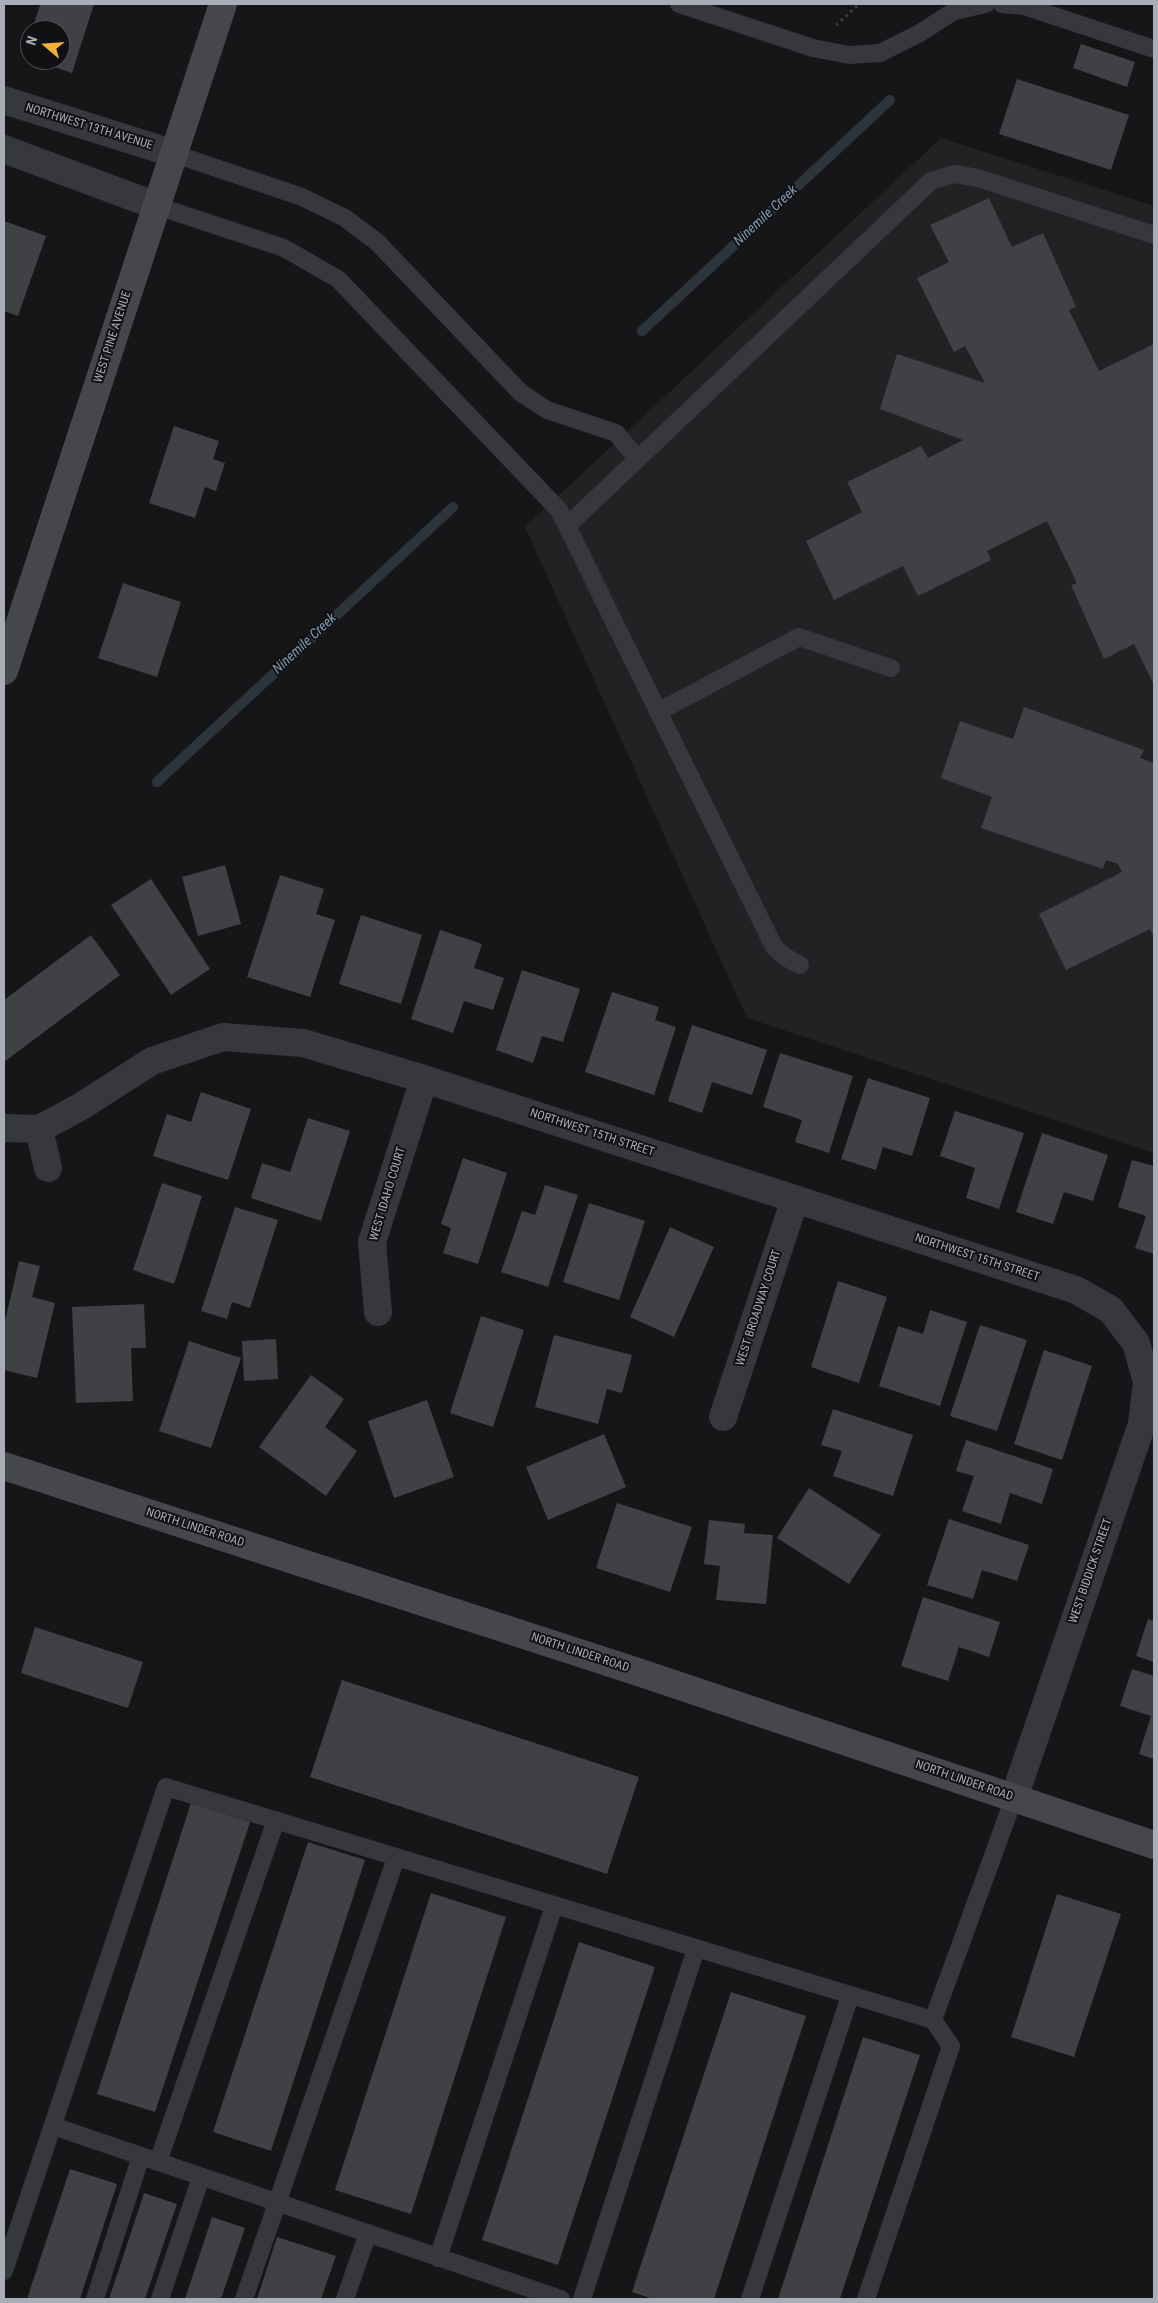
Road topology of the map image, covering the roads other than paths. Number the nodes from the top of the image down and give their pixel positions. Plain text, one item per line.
1 (223, 4) edge
2 (679, 4) edge
3 (986, 4) edge
4 (1002, 4) edge
5 (1154, 49) edge
6 (4, 100) edge
7 (4, 150) edge
8 (175, 154) junction
9 (157, 206) junction
10 (1154, 235) edge
11 (638, 459) junction
12 (567, 526) junction
13 (5, 665) edge
14 (891, 668) dead end
15 (658, 712) junction
16 (800, 965) dead end
17 (424, 1079) junction
18 (4, 1128) edge
19 (39, 1129) junction
20 (48, 1168) dead end
21 (795, 1200) junction
22 (378, 1312) dead end
23 (1136, 1343) joint
24 (723, 1417) dead end
25 (4, 1466) edge
26 (1014, 1798) junction
27 (276, 1820) junction
28 (1154, 1845) edge
29 (396, 1858) junction
30 (554, 1906) junction
31 (696, 1949) junction
32 (850, 1996) junction
33 (933, 2020) junction
34 (53, 2126) junction
35 (141, 2156) junction
36 (158, 2162) junction
37 (201, 2177) junction
38 (278, 2203) junction
39 (368, 2233) junction
40 (438, 2258) junction
41 (4, 2271) edge
42 (95, 2299) edge
43 (160, 2299) edge
44 (244, 2299) edge
45 (345, 2299) edge
46 (561, 2299) edge
47 (582, 2299) edge
48 (750, 2299) edge
49 (866, 2299) edge

1 - 8 main road, WEST PINE AVENUE
2 - 3 lane
4 - 5 lane
6 - 8 street, NORTHWEST 13TH AVENUE
7 - 9 street
8 - 9 main road, WEST PINE AVENUE
8 - 11 lane
9 - 12 lane
9 - 13 main road, WEST PINE AVENUE
10 - 11 lane
11 - 12 lane
12 - 15 lane
14 - 15 lane
15 - 16 lane
17 - 19 street, NORTHWEST 15TH STREET
17 - 21 street, NORTHWEST 15TH STREET
17 - 22 street, WEST IDAHO COURT
18 - 19 street, NORTHWEST 15TH STREET
19 - 20 street
21 - 23 street, NORTHWEST 15TH STREET
21 - 24 street, WEST BROADWAY COURT
23 - 26 street, WEST BIDDICK STREET
25 - 26 main road, NORTH LINDER ROAD
26 - 28 main road, NORTH LINDER ROAD
26 - 33 lane
27 - 29 lane
27 - 34 lane
27 - 36 lane
29 - 30 lane
29 - 38 lane
30 - 31 lane
30 - 40 lane
31 - 32 lane
31 - 47 lane
32 - 33 lane
32 - 48 lane
33 - 49 lane
34 - 35 lane
34 - 41 lane
35 - 36 lane
35 - 42 lane
36 - 37 lane
37 - 38 lane
37 - 43 lane
38 - 39 lane
38 - 44 lane
39 - 40 lane
39 - 45 lane
40 - 46 lane

